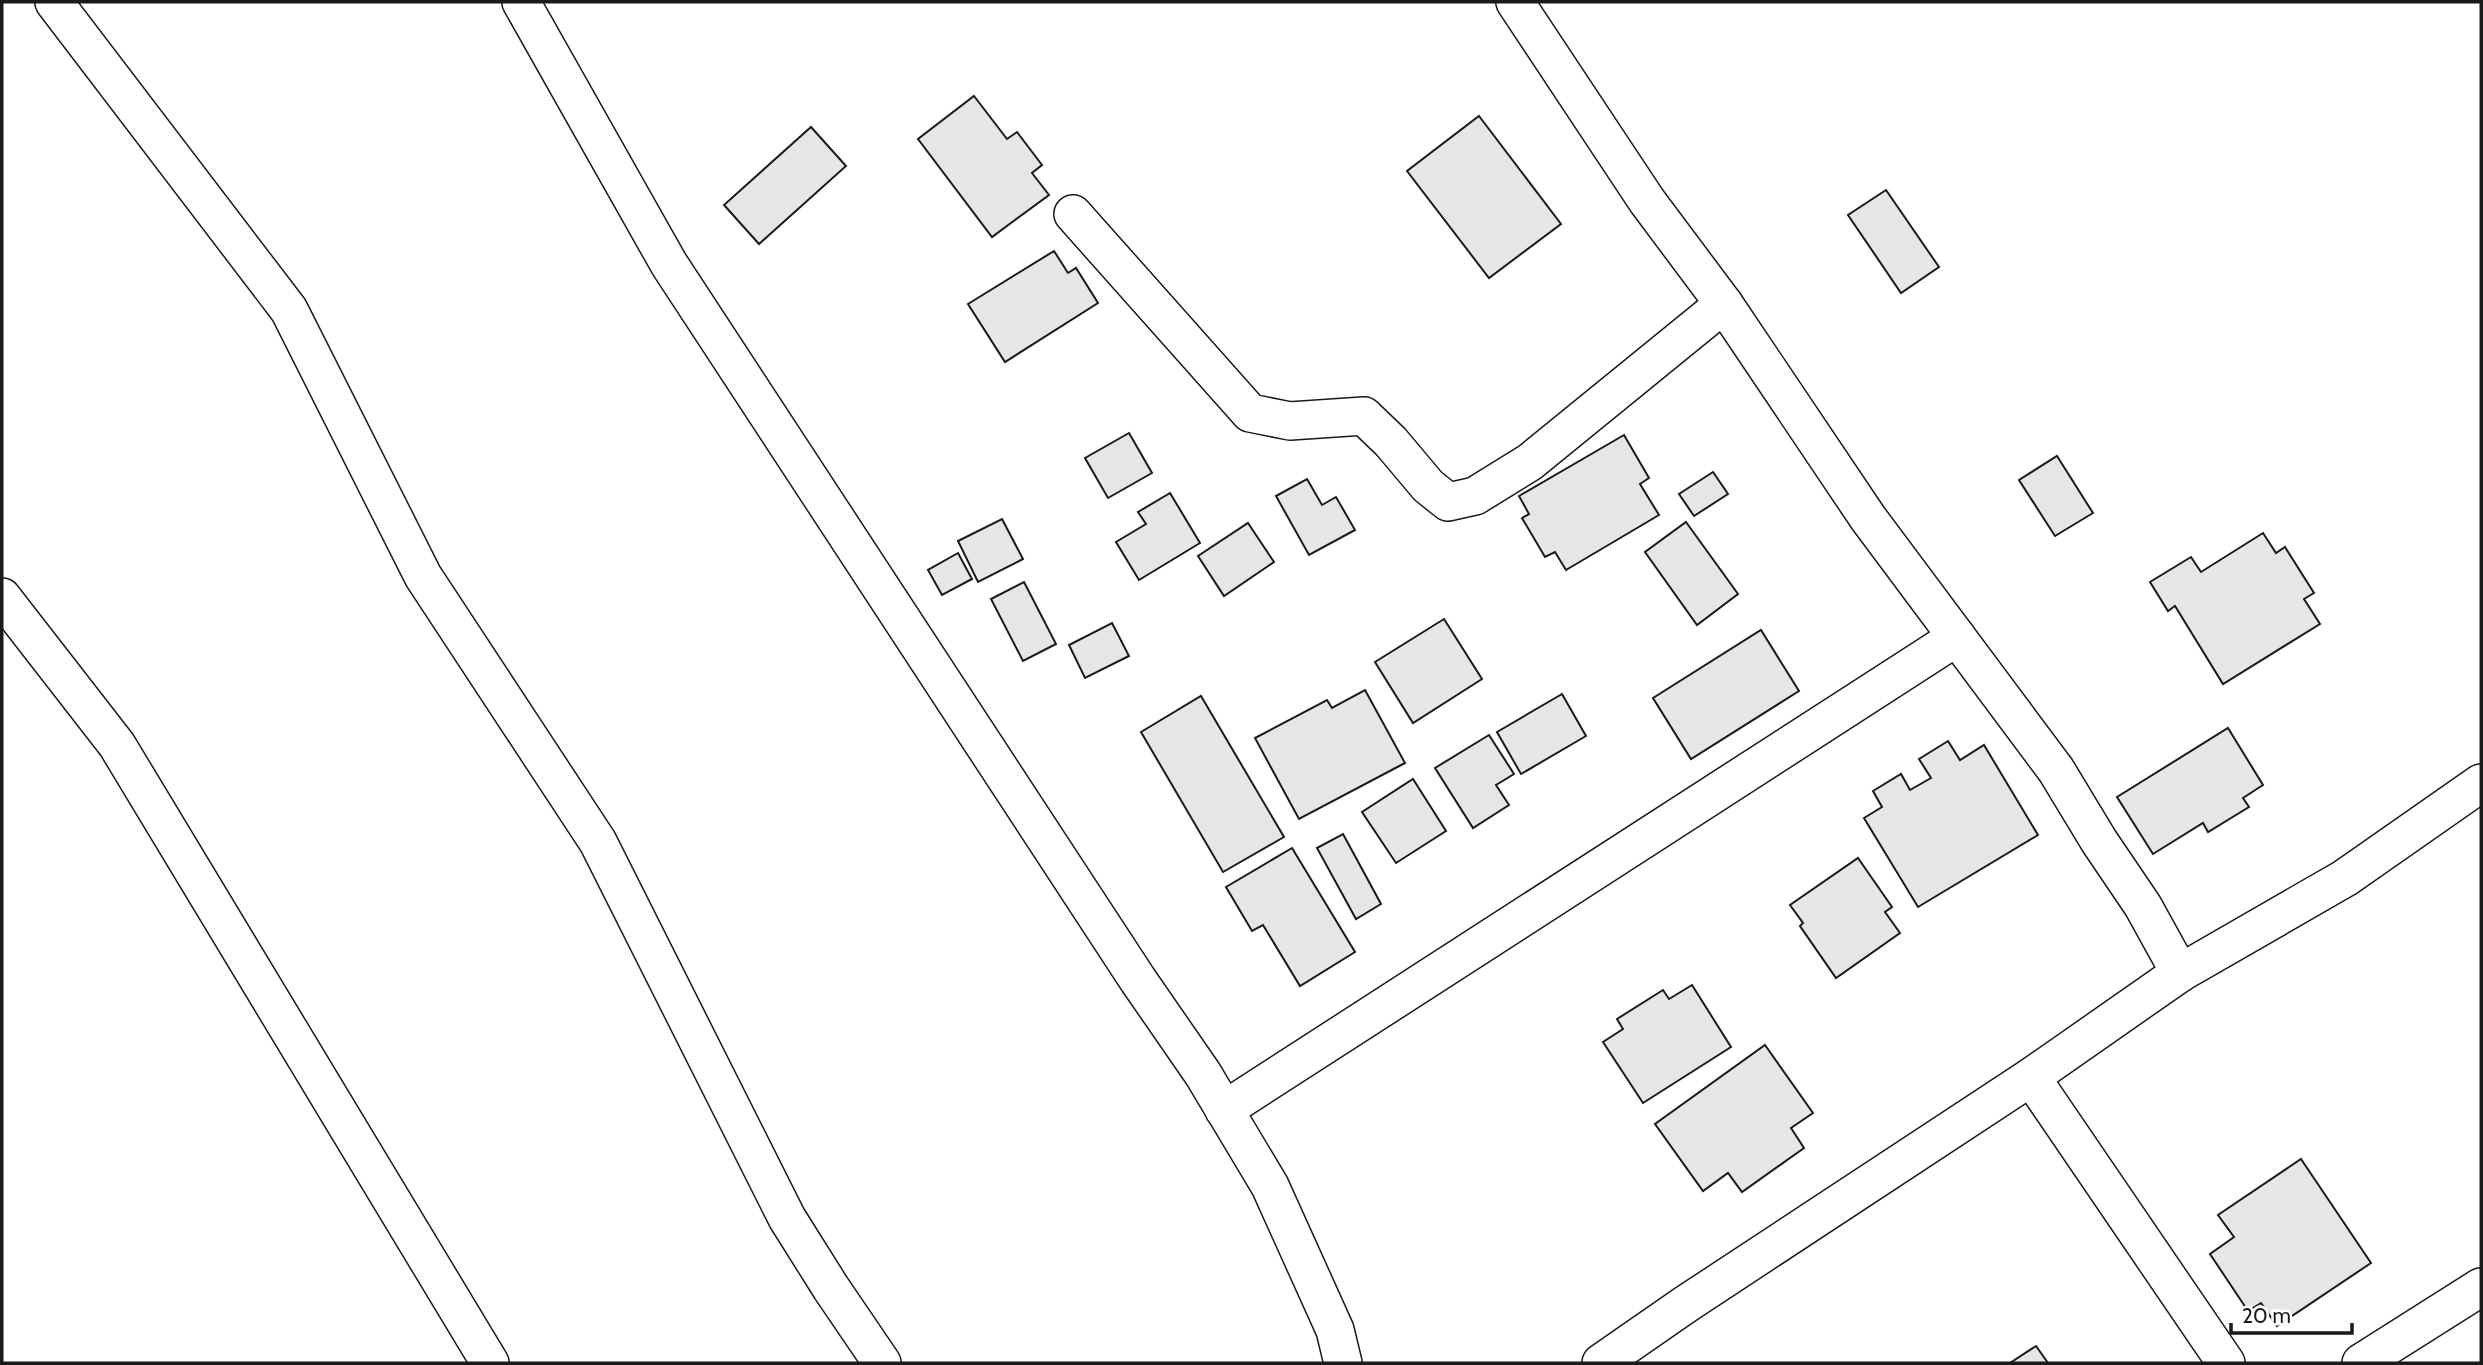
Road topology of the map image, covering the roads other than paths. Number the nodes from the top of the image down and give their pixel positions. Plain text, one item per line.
1 (54, 2) edge
2 (521, 2) edge
3 (1515, 2) edge
4 (1073, 214) dead end
5 (1724, 304) junction
6 (2, 597) edge
7 (1957, 637) junction
8 (2481, 783) edge
9 (2180, 973) junction
10 (2031, 1077) junction
11 (1224, 1110) junction
12 (2481, 1287) edge
13 (490, 1363) edge
14 (883, 1363) edge
15 (1343, 1363) edge
16 (1601, 1363) edge
17 (2226, 1363) edge
18 (2361, 1363) edge

1 - 14 street
2 - 11 street
3 - 5 street
4 - 5 street
5 - 7 street
6 - 13 street
7 - 9 street
7 - 11 street
8 - 9 street
9 - 10 street
10 - 16 street
10 - 17 street
11 - 15 street
12 - 18 street

